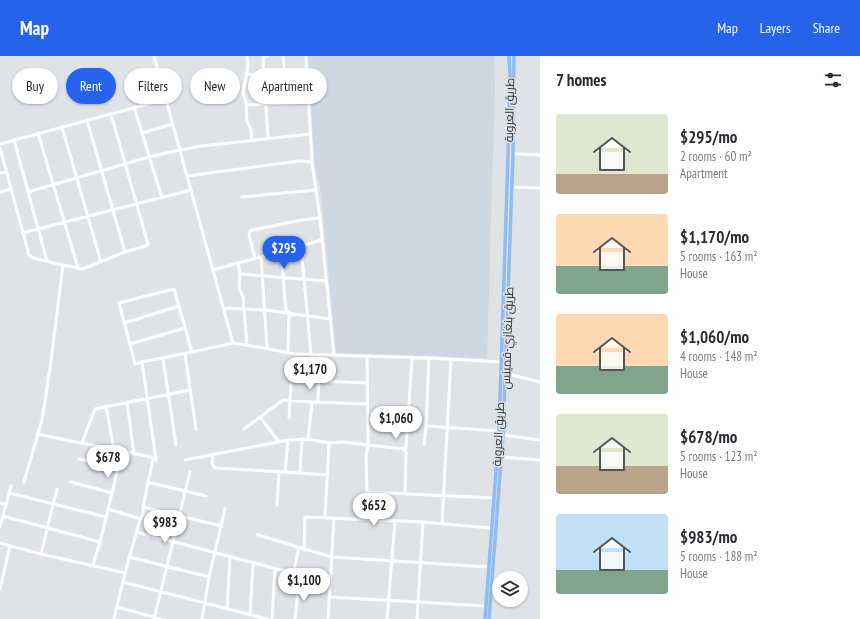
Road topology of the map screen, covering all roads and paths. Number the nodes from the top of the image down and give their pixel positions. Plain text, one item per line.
1 (154, 56) edge
2 (247, 56) edge
3 (268, 56) edge
4 (283, 56) edge
5 (306, 56) edge
6 (509, 56) edge
7 (514, 56) edge
8 (157, 68) edge
9 (264, 68) edge
10 (284, 68) edge
11 (307, 68) edge
12 (246, 74) joint
13 (146, 104) edge
14 (167, 104) edge
15 (256, 104) edge
16 (266, 104) edge
17 (309, 104) edge
18 (246, 105) junction
19 (134, 107) junction
20 (111, 114) junction
21 (86, 120) junction
22 (173, 124) junction
23 (62, 127) junction
24 (38, 133) junction
25 (142, 133) junction
26 (310, 134) junction
27 (268, 139) junction
28 (14, 140) junction
29 (252, 140) junction
30 (0, 144) edge
31 (0, 148) edge
32 (180, 150) junction
33 (513, 154) junction
34 (540, 155) edge
35 (149, 157) junction
36 (312, 162) junction
37 (125, 164) junction
38 (102, 171) junction
39 (6, 172) junction
40 (0, 173) edge
41 (187, 176) junction
42 (77, 178) junction
43 (54, 185) junction
44 (512, 187) junction
45 (540, 188) edge
46 (11, 189) junction
47 (191, 190) junction
48 (316, 190) junction
49 (0, 192) edge
50 (28, 192) junction
51 (242, 197) dead end
52 (162, 198) junction
53 (137, 204) junction
54 (112, 210) junction
55 (89, 216) junction
56 (320, 218) junction
57 (64, 223) junction
58 (38, 229) junction
59 (22, 233) junction
60 (322, 240) junction
61 (302, 246) junction
62 (281, 251) junction
63 (125, 252) junction
64 (261, 257) junction
65 (255, 258) junction
66 (47, 261) junction
67 (102, 262) junction
68 (238, 263) junction
69 (63, 265) junction
70 (78, 268) junction
71 (213, 270) junction
72 (240, 274) junction
73 (263, 276) junction
74 (283, 277) junction
75 (304, 279) junction
76 (326, 280) junction
77 (179, 306) junction
78 (224, 308) junction
79 (244, 309) junction
80 (265, 310) junction
81 (287, 312) junction
82 (307, 315) junction
83 (330, 319) junction
84 (124, 323) junction
85 (185, 328) junction
86 (233, 343) junction
87 (130, 344) junction
88 (247, 344) junction
89 (267, 348) junction
90 (192, 352) junction
91 (288, 353) junction
92 (185, 354) junction
93 (311, 355) junction
94 (334, 355) junction
95 (320, 356) junction
96 (367, 356) junction
97 (163, 358) junction
98 (412, 358) junction
99 (429, 358) junction
100 (450, 359) junction
101 (142, 362) junction
102 (501, 362) junction
103 (500, 374) junction
104 (505, 374) junction
105 (318, 380) junction
106 (367, 382) junction
107 (540, 382) edge
108 (291, 385) dead end
109 (190, 390) junction
110 (168, 394) junction
111 (147, 398) junction
112 (290, 400) junction
113 (318, 401) junction
114 (127, 402) junction
115 (312, 402) junction
116 (367, 404) junction
117 (106, 406) junction
118 (260, 417) junction
119 (289, 418) dead end
120 (367, 419) junction
121 (408, 423) junction
122 (426, 426) junction
123 (448, 428) junction
124 (196, 429) dead end
125 (244, 429) dead end
126 (499, 431) junction
127 (37, 434) junction
128 (503, 435) junction
129 (308, 439) junction
130 (288, 440) junction
131 (302, 440) junction
132 (540, 440) edge
133 (279, 442) junction
134 (82, 443) junction
135 (329, 443) junction
136 (176, 444) dead end
137 (368, 444) junction
138 (424, 446) dead end
139 (114, 450) junction
140 (406, 450) junction
141 (122, 452) junction
142 (134, 454) junction
143 (213, 455) junction
144 (502, 457) junction
145 (79, 459) dead end
146 (156, 460) dead end
147 (185, 460) dead end
148 (540, 460) edge
149 (118, 468) junction
150 (279, 471) junction
151 (190, 472) dead end
152 (285, 472) junction
153 (300, 473) junction
154 (328, 475) junction
155 (24, 482) dead end
156 (71, 482) dead end
157 (147, 482) junction
158 (10, 486) dead end
159 (57, 490) dead end
160 (186, 490) junction
161 (366, 492) junction
162 (9, 493) junction
163 (112, 493) junction
164 (404, 494) junction
165 (206, 496) dead end
166 (444, 496) junction
167 (494, 498) junction
168 (0, 503) edge
169 (6, 504) junction
170 (54, 504) junction
171 (277, 505) dead end
172 (143, 506) junction
173 (225, 508) dead end
174 (108, 510) junction
175 (3, 516) junction
176 (180, 516) junction
177 (325, 517) junction
178 (106, 518) junction
179 (334, 518) junction
180 (141, 519) junction
181 (363, 519) junction
182 (395, 521) junction
183 (423, 522) junction
184 (442, 524) junction
185 (221, 526) junction
186 (0, 527) edge
187 (47, 528) junction
188 (491, 528) junction
189 (136, 532) junction
190 (258, 535) dead end
191 (174, 541) junction
192 (100, 542) junction
193 (0, 543) edge
194 (10, 546) junction
195 (299, 548) junction
196 (304, 550) junction
197 (215, 552) junction
198 (40, 554) junction
199 (129, 557) junction
200 (230, 557) junction
201 (332, 557) junction
202 (392, 561) junction
203 (419, 563) junction
204 (253, 564) junction
205 (93, 566) junction
206 (167, 566) junction
207 (489, 567) junction
208 (275, 569) junction
209 (125, 573) junction
210 (293, 574) junction
211 (300, 575) junction
212 (210, 577) junction
213 (123, 582) junction
214 (330, 583) junction
215 (0, 589) edge
216 (160, 592) junction
217 (330, 597) junction
218 (488, 599) junction
219 (388, 600) junction
220 (418, 601) junction
221 (206, 604) junction
222 (486, 606) junction
223 (117, 607) junction
224 (227, 609) junction
225 (250, 614) junction
226 (154, 618) edge
227 (114, 619) edge
228 (161, 619) edge
229 (202, 619) edge
230 (267, 619) edge
231 (272, 619) edge
232 (295, 619) edge
233 (328, 619) edge
234 (386, 619) edge
235 (417, 619) edge
236 (485, 619) edge
237 (490, 619) edge

1 - 8 street
2 - 12 street
3 - 9 street
4 - 10 street
5 - 11 street
6 - 102 main road, طريق العروبة
7 - 33 main road, طريق بنغازي-قمينس
12 - 18 street
13 - 19 street
14 - 22 street
15 - 18 street
16 - 27 street
17 - 26 street
18 - 29 street
19 - 20 street
19 - 25 street
20 - 21 street
20 - 37 street
21 - 23 street
21 - 38 street
22 - 25 street
22 - 32 street
23 - 24 street
23 - 42 street
24 - 28 street
24 - 43 street
25 - 35 street
26 - 27 street
26 - 36 street
27 - 29 street
28 - 30 street
28 - 50 street
29 - 32 street
31 - 39 street
32 - 35 street
32 - 41 street
33 - 34 street
33 - 44 main road, طريق بنغازي-قمينس
35 - 37 street
35 - 52 street
36 - 41 street
36 - 48 street
37 - 38 street
37 - 53 street
38 - 42 street
38 - 54 street
39 - 40 street
39 - 46 street
41 - 47 street
42 - 43 street
42 - 55 street
43 - 50 street
43 - 57 street
44 - 45 street
44 - 104 main road, طريق بنغازي-قمينس
46 - 49 street
46 - 59 street
47 - 52 street
47 - 71 street
48 - 51 street
48 - 56 street
50 - 58 street
52 - 53 street
53 - 54 street
53 - 63 street
54 - 55 street
54 - 63 street
55 - 57 street
55 - 67 street
56 - 60 street
56 - 65 street
57 - 58 street
57 - 70 street
58 - 59 street
58 - 66 street
59 - 66 street
60 - 61 street
60 - 76 street
61 - 62 street
61 - 75 street
62 - 64 street
62 - 74 street
63 - 67 street
64 - 65 street
64 - 73 street
65 - 68 street
66 - 69 street
67 - 70 street
68 - 71 street
68 - 72 street
69 - 70 street
69 - 127 street
71 - 78 street
72 - 73 street
72 - 79 street
73 - 74 street
73 - 80 street
74 - 75 street
74 - 81 street
75 - 76 street
75 - 82 street
76 - 83 street
77 - 84 street
77 - 84 street
77 - 85 street
78 - 79 street
78 - 86 street
79 - 80 street
79 - 88 street
80 - 81 street
80 - 89 street
81 - 82 street
81 - 91 street
82 - 83 street
82 - 93 street
83 - 94 street
84 - 87 street
85 - 87 street
85 - 90 street
86 - 88 street
86 - 90 street
87 - 101 street
88 - 89 street
89 - 91 street
90 - 92 street
91 - 93 street
92 - 97 street
92 - 109 street
93 - 95 street
94 - 95 street
94 - 96 street
95 - 105 street
96 - 98 street
96 - 106 street
97 - 101 street
97 - 110 street
98 - 99 street
98 - 121 street
99 - 100 street
99 - 122 street
100 - 102 street
100 - 123 street
101 - 111 street
102 - 103 main road, طريق العروبة
103 - 104 street
103 - 126 main road, طريق العروبة
104 - 107 street
104 - 128 main road, طريق بنغازي-قمينس
105 - 106 street
105 - 113 street
106 - 116 street
108 - 112 street
109 - 110 street
109 - 124 street
110 - 111 street
110 - 136 street
111 - 114 street
111 - 146 street
112 - 115 street
112 - 118 street
112 - 119 street
113 - 115 street
113 - 116 street
114 - 117 street
114 - 142 street
115 - 129 street
116 - 120 street
117 - 134 street
117 - 139 street
118 - 125 street
118 - 133 street
120 - 121 street
120 - 137 street
121 - 140 street
122 - 123 street
122 - 138 street
123 - 126 street
123 - 166 street
126 - 167 main road, طريق العروبة
127 - 134 street
127 - 155 street
128 - 132 street
128 - 144 main road, طريق بنغازي-قمينس
129 - 131 street
129 - 135 street
130 - 131 street
130 - 133 street
130 - 152 street
131 - 153 street
133 - 143 street
134 - 139 street
135 - 137 street
135 - 154 street
137 - 140 street
137 - 161 street
139 - 141 street
140 - 164 street
141 - 142 street
141 - 149 street
142 - 157 street
143 - 147 street
143 - 150 street
144 - 148 street
144 - 218 main road, طريق بنغازي-قمينس
145 - 149 street
149 - 163 street
150 - 152 street
150 - 171 street
151 - 160 street
152 - 153 street
153 - 154 street
154 - 177 street
156 - 163 street
157 - 160 street
157 - 172 street
158 - 162 street
159 - 170 street
160 - 165 street
160 - 176 street
161 - 164 street
161 - 181 street
162 - 169 street
162 - 170 street
163 - 174 street
164 - 166 street
166 - 167 street
166 - 184 street
167 - 188 main road, طريق العروبة
168 - 169 street
169 - 175 street
170 - 178 street
170 - 187 street
172 - 176 street
172 - 180 street
173 - 185 street
174 - 178 street
174 - 180 street
175 - 186 street
175 - 187 street
176 - 185 street
176 - 191 street
177 - 179 street
177 - 196 street
178 - 192 street
179 - 181 street
179 - 201 street
180 - 189 street
181 - 182 street
182 - 183 street
182 - 202 street
183 - 184 street
183 - 203 street
184 - 188 street
185 - 197 street
187 - 192 street
187 - 198 street
188 - 207 main road, طريق العروبة
189 - 191 street
189 - 199 street
190 - 195 street
191 - 197 street
191 - 206 street
192 - 205 street
193 - 194 street
194 - 198 street
194 - 215 street
195 - 196 street
195 - 210 street
196 - 201 street
197 - 200 street
197 - 212 street
198 - 205 street
199 - 206 street
199 - 209 street
200 - 204 street
200 - 224 street
201 - 202 street
201 - 214 street
202 - 203 street
202 - 219 street
203 - 207 street
203 - 220 street
204 - 208 street
204 - 225 street
205 - 209 street
206 - 212 street
206 - 216 street
207 - 218 main road, طريق العروبة
208 - 210 street
208 - 231 street
209 - 213 street
210 - 211 street
211 - 214 street
211 - 232 street
212 - 221 street
213 - 216 street
213 - 223 street
214 - 217 street
216 - 221 street
216 - 226 street
217 - 219 street
217 - 233 street
218 - 222 main road, طريق العروبة
218 - 237 main road, طريق بنغازي-قمينس
219 - 220 street
219 - 234 street
220 - 222 street
220 - 235 street
221 - 224 street
221 - 229 street
222 - 236 main road, طريق العروبة
223 - 226 street
223 - 227 street
224 - 225 street
225 - 230 street
226 - 228 street

